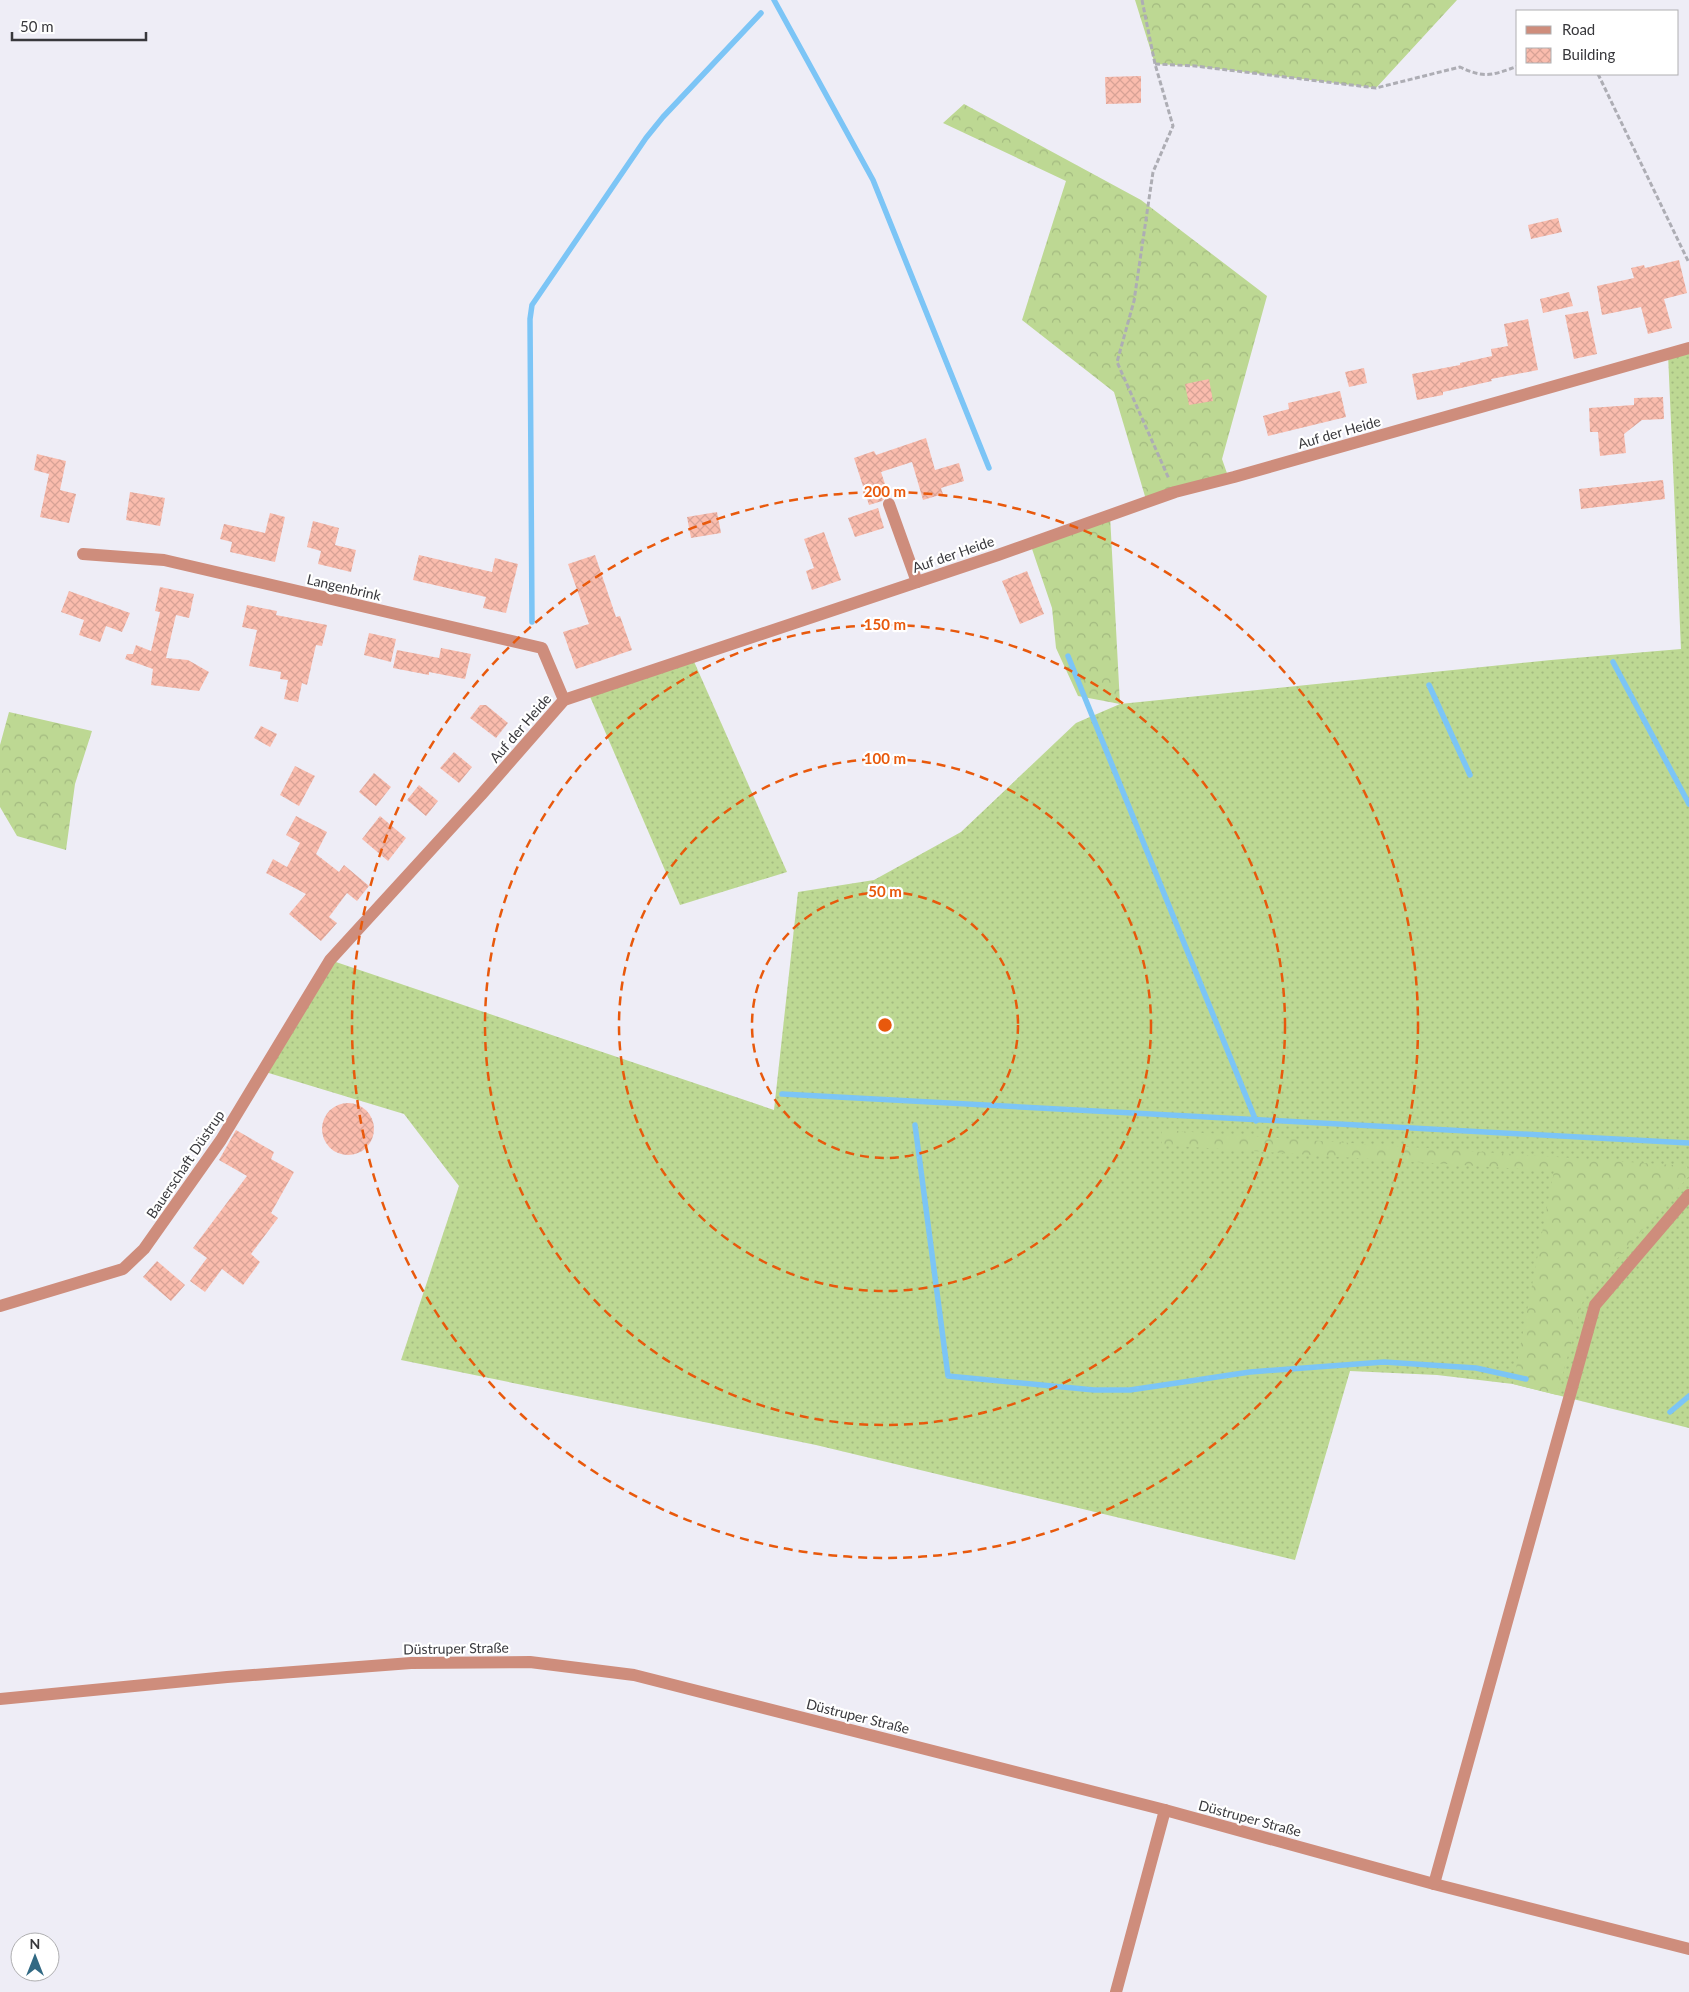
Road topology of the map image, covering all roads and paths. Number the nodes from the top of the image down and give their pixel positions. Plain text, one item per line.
1 (1142, 0) edge
2 (1155, 64) junction
3 (1516, 67) edge
4 (1598, 75) edge
5 (1689, 263) edge
6 (1689, 348) edge
7 (1175, 492) junction
8 (889, 504) dead end
9 (83, 554) dead end
10 (918, 582) junction
11 (564, 700) junction
12 (330, 960) joint
13 (1689, 1195) edge
14 (0, 1306) edge
15 (0, 1699) edge
16 (1165, 1810) junction
17 (1434, 1884) junction
18 (1689, 1949) edge
19 (1116, 1992) edge

1 - 2 path
2 - 3 path
2 - 7 path
4 - 5 path
6 - 7 street, Auf der Heide
7 - 10 street, Auf der Heide
8 - 10 street
9 - 11 street, Langenbrink
10 - 11 street, Auf der Heide
11 - 12 street, Auf der Heide
12 - 14 street, Bauerschaft Düstrup
13 - 17 street
15 - 16 street, Düstruper Straße
16 - 17 street, Düstruper Straße
16 - 19 street
17 - 18 street, Düstruper Straße

